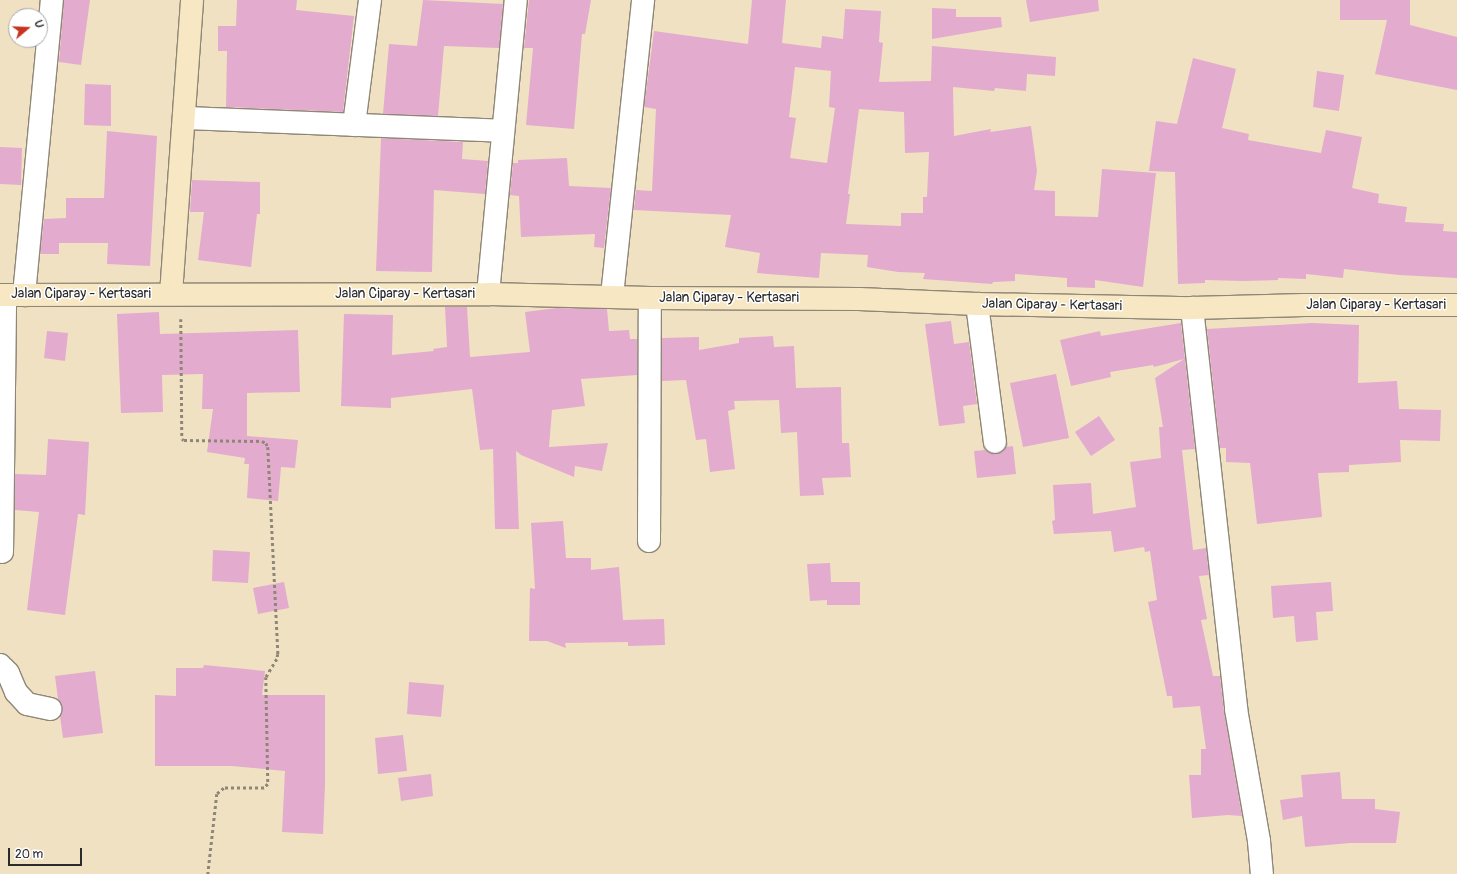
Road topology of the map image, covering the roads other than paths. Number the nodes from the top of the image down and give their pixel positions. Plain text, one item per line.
1 (52, 0) edge
2 (192, 0) edge
3 (370, 0) edge
4 (516, 0) edge
5 (643, 0) edge
6 (185, 118) junction
7 (354, 125) junction
8 (503, 132) junction
9 (176, 294) junction
10 (488, 294) junction
11 (10, 295) edge
12 (612, 296) junction
13 (650, 298) junction
14 (977, 304) junction
15 (1457, 305) edge
16 (1192, 308) junction
17 (995, 442) dead end
18 (649, 540) dead end
19 (2, 552) dead end
20 (0, 665) edge
21 (50, 709) dead end
22 (1262, 874) edge

1 - 11 street
2 - 6 main road
3 - 7 street
4 - 8 street
5 - 12 street
6 - 7 street
6 - 9 main road
7 - 8 street
8 - 10 street
9 - 10 main road, Jalan Ciparay - Kertasari
9 - 11 main road, Jalan Ciparay - Kertasari
10 - 12 main road, Jalan Ciparay - Kertasari
11 - 19 street
12 - 13 main road, Jalan Ciparay - Kertasari
13 - 14 main road, Jalan Ciparay - Kertasari
13 - 18 street
14 - 16 main road, Jalan Ciparay - Kertasari
14 - 17 street
15 - 16 main road, Jalan Ciparay - Kertasari
16 - 22 street
20 - 21 street

